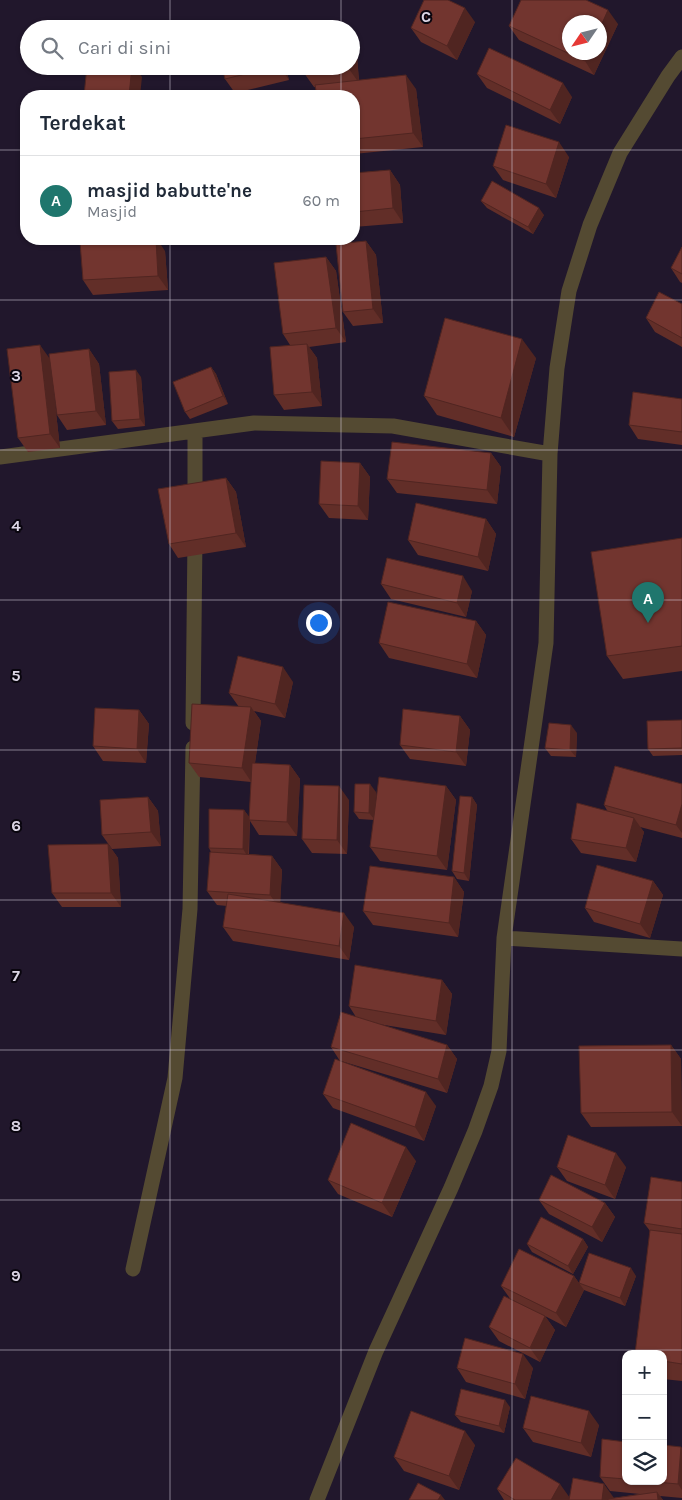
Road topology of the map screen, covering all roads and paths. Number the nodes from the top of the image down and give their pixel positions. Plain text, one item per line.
1 (682, 57) edge
2 (195, 431) junction
3 (550, 454) junction
4 (0, 457) edge
5 (504, 938) junction
6 (682, 949) edge
7 (133, 1269) dead end
8 (317, 1500) edge

1 - 3 street
2 - 3 street
2 - 4 street
2 - 7 street
3 - 5 street
5 - 6 street
5 - 8 street

